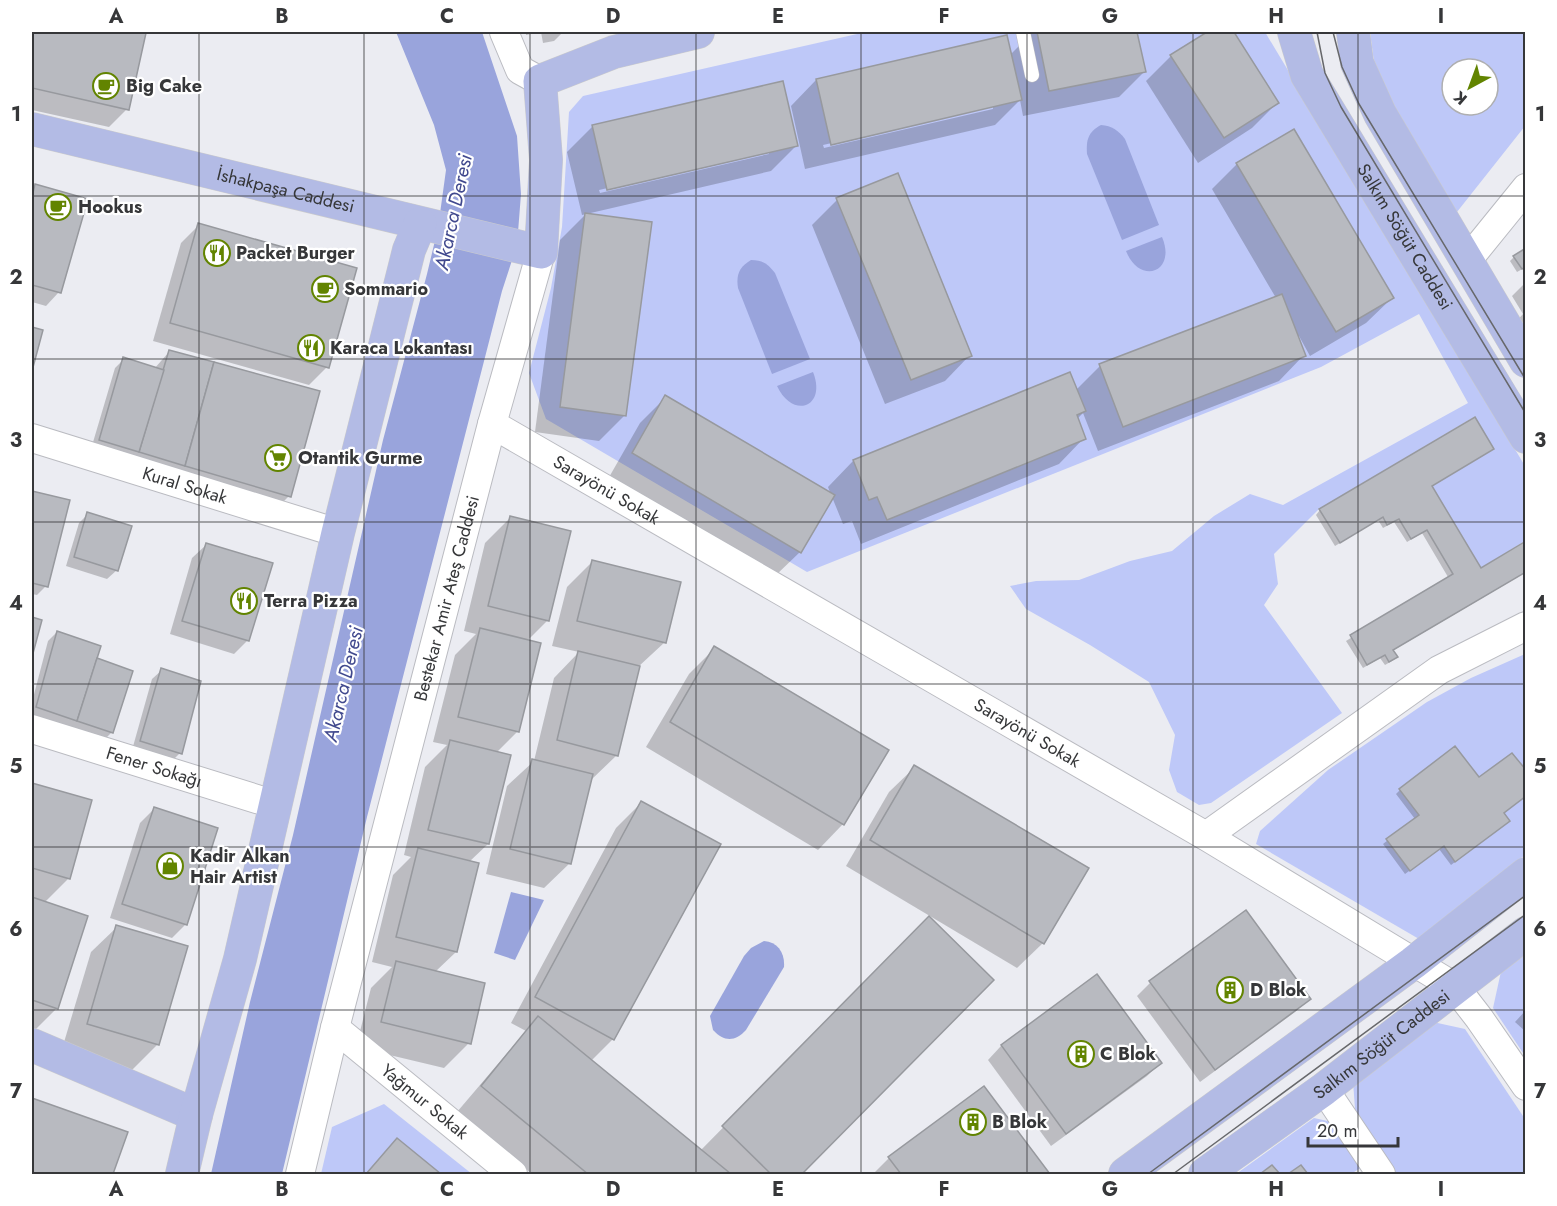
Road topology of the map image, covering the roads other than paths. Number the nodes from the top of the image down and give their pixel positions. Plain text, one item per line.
1 (504, 32) edge
2 (698, 32) edge
3 (1023, 32) edge
4 (1294, 32) edge
5 (1335, 32) edge
6 (1355, 47) edge
7 (1032, 75) dead end
8 (540, 81) junction
9 (32, 129) edge
10 (1526, 188) edge
11 (429, 226) junction
12 (529, 248) junction
13 (1466, 262) junction
14 (1526, 361) edge
15 (492, 424) junction
16 (1526, 437) edge
17 (32, 438) edge
18 (338, 533) junction
19 (1526, 627) edge
20 (32, 729) edge
21 (276, 805) junction
22 (1206, 836) junction
23 (1526, 874) edge
24 (1526, 933) edge
25 (1413, 963) junction
26 (1455, 987) junction
27 (335, 1028) junction
28 (32, 1045) edge
29 (1526, 1086) edge
30 (1324, 1089) junction
31 (196, 1115) junction
32 (182, 1174) edge
33 (300, 1174) edge
34 (513, 1174) edge
35 (1125, 1174) edge
36 (1206, 1174) edge
37 (1381, 1174) edge

1 - 8 street
2 - 8 main road
3 - 7 lane
4 - 16 main road, Salkım Söğüt Caddesi
5 - 6 main road
6 - 13 main road
8 - 12 main road, Bestekar Amir Ateş Caddesi
9 - 11 main road, İshakpaşa Caddesi
10 - 13 street
11 - 12 main road, İshakpaşa Caddesi
11 - 18 main road
12 - 15 street, Bestekar Amir Ateş Caddesi
13 - 14 main road
15 - 22 street, Sarayönü Sokak
15 - 27 street, Bestekar Amir Ateş Caddesi
17 - 18 street, Kural Sokak
18 - 21 main road
19 - 22 street
20 - 21 street, Fener Sokağı
21 - 31 main road
22 - 25 street, Sarayönü Sokak
23 - 25 main road
24 - 26 main road, Salkım Söğüt Caddesi
25 - 26 street, Sarayönü Sokak
25 - 35 main road
26 - 29 street, Sarayönü Sokak
26 - 30 main road, Salkım Söğüt Caddesi
27 - 33 street, Bestekar Amir Ateş Caddesi
27 - 34 street, Yağmur Sokak
28 - 31 main road
30 - 36 main road, Salkım Söğüt Caddesi
30 - 37 street
31 - 32 main road

